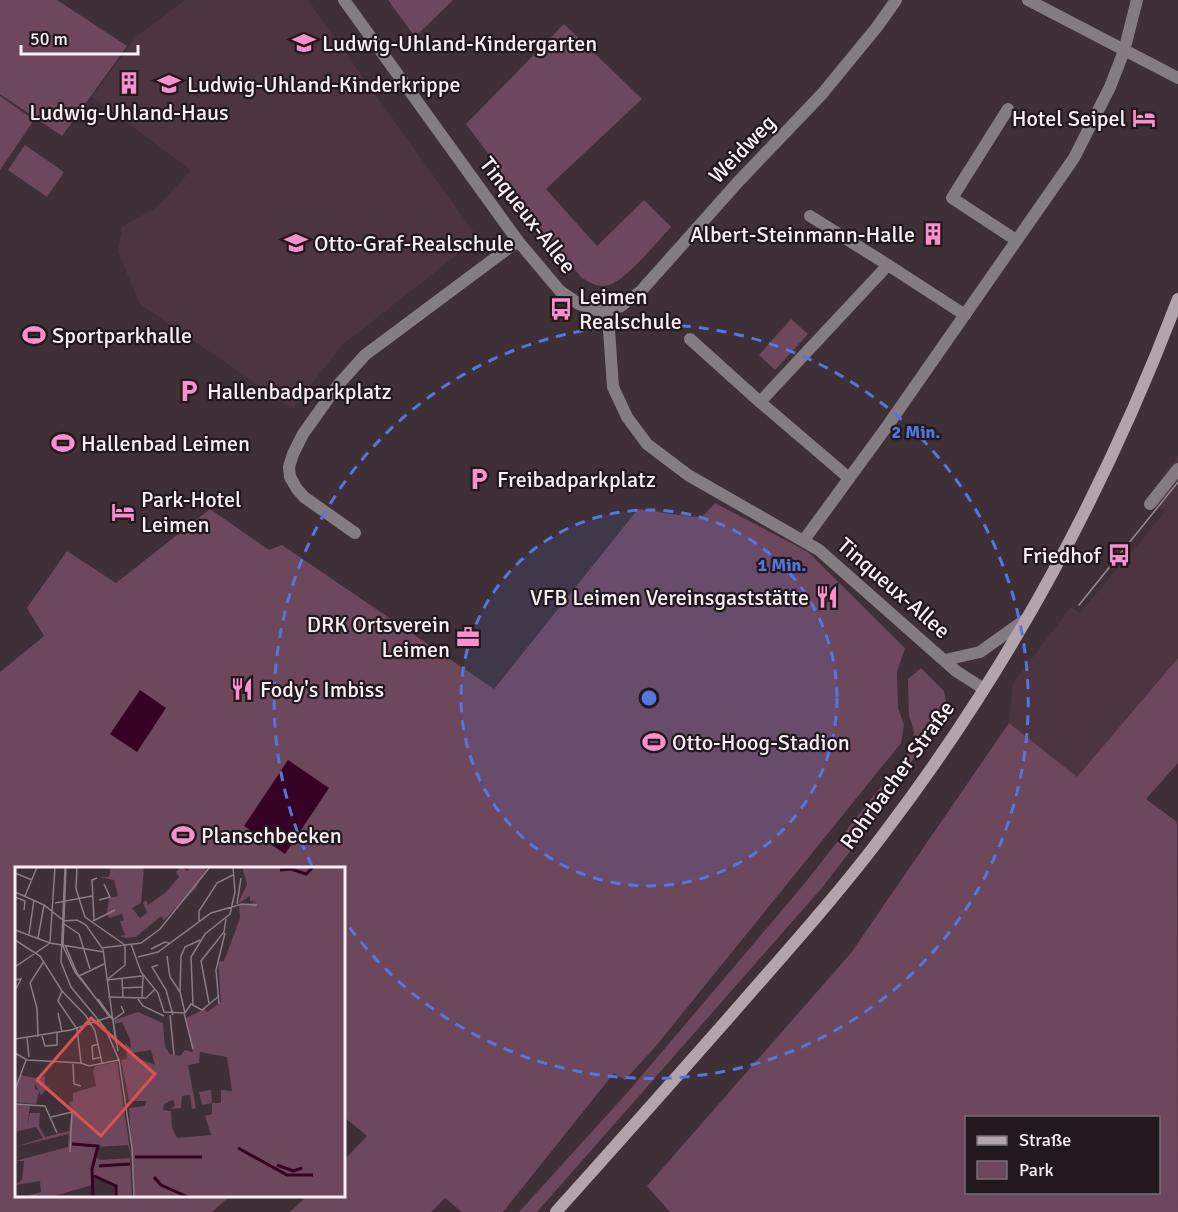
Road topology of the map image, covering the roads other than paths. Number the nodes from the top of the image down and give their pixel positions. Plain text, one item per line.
1 (344, 0) edge
2 (896, 0) edge
3 (1028, 0) edge
4 (1137, 0) edge
5 (1124, 51) junction
6 (1178, 78) edge
7 (1008, 109) dead end
8 (810, 216) dead end
9 (1016, 240) junction
10 (518, 241) junction
11 (888, 265) junction
12 (1178, 299) edge
13 (604, 310) junction
14 (965, 315) junction
15 (690, 339) dead end
16 (760, 402) junction
17 (1178, 469) edge
18 (849, 478) junction
19 (1150, 504) dead end
20 (355, 533) dead end
21 (804, 540) junction
22 (1026, 620) junction
23 (945, 660) junction
24 (984, 689) junction
25 (556, 1212) edge

1 - 10 street, Tinqueux-Allee
2 - 13 street, Weidweg
3 - 5 street
4 - 5 street
5 - 6 street
5 - 9 street
7 - 9 street
8 - 11 street
9 - 14 street
10 - 13 street, Tinqueux-Allee
10 - 20 street
11 - 14 street
11 - 16 street
12 - 22 main road, Rohrbacher Straße
13 - 21 street, Tinqueux-Allee
14 - 18 street
15 - 16 street
16 - 18 street
17 - 19 street
18 - 21 street
21 - 23 street, Tinqueux-Allee
22 - 23 street, Tinqueux-Allee
22 - 24 main road, Rohrbacher Straße
23 - 24 street, Tinqueux-Allee
24 - 25 main road, Rohrbacher Straße

